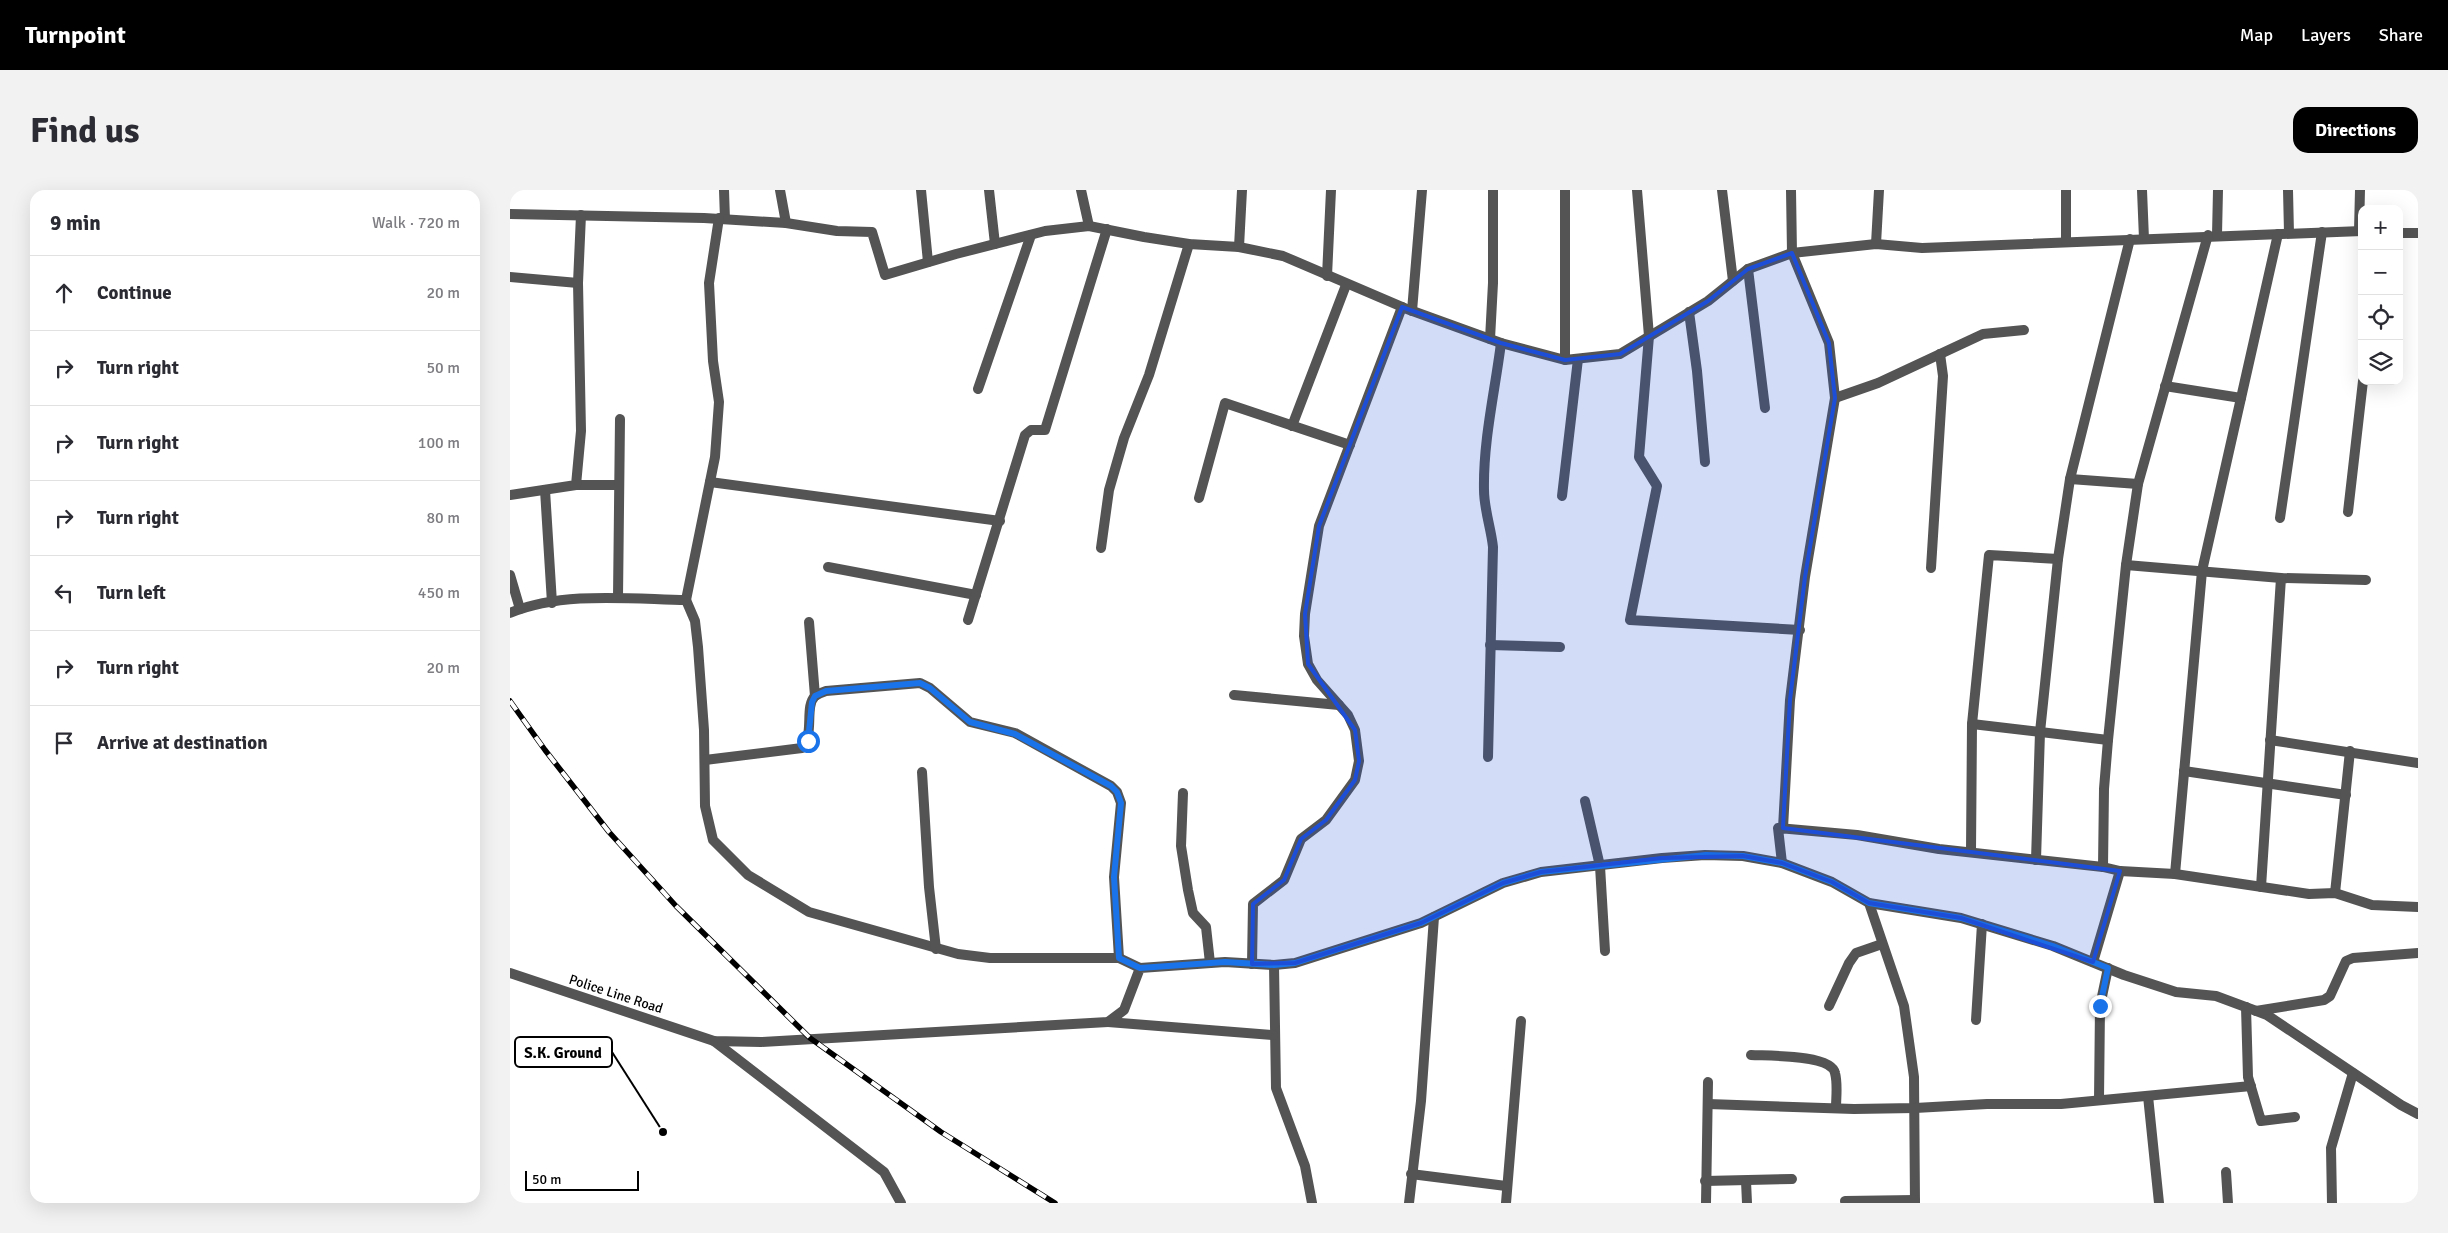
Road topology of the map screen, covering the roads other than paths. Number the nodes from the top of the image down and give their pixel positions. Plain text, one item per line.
1 (724, 190) edge
2 (780, 190) edge
3 (921, 190) edge
4 (989, 190) edge
5 (1080, 190) edge
6 (1242, 190) edge
7 (1331, 190) edge
8 (1422, 190) edge
9 (1493, 190) edge
10 (1565, 190) edge
11 (1637, 190) edge
12 (1722, 190) edge
13 (1791, 190) edge
14 (1879, 190) edge
15 (2066, 190) edge
16 (2142, 190) edge
17 (2218, 190) edge
18 (2288, 190) edge
19 (2360, 190) edge
20 (2360, 205) edge
21 (510, 214) edge
22 (581, 215) junction
23 (722, 219) junction
24 (786, 223) junction
25 (1089, 226) junction
26 (1107, 229) junction
27 (2358, 231) edge
28 (2322, 232) junction
29 (2289, 233) junction
30 (2403, 233) edge
31 (2418, 233) edge
32 (2278, 234) junction
33 (1031, 235) junction
34 (2213, 235) junction
35 (2130, 239) junction
36 (2144, 239) junction
37 (2066, 242) junction
38 (994, 244) junction
39 (1189, 244) junction
40 (1876, 244) junction
41 (1239, 247) junction
42 (1792, 253) junction
43 (928, 262) junction
44 (1748, 268) junction
45 (1327, 276) junction
46 (510, 277) edge
47 (1733, 281) junction
48 (578, 283) junction
49 (1346, 285) junction
50 (1402, 307) junction
51 (1412, 311) junction
52 (1689, 312) junction
53 (2024, 330) dead end
54 (1649, 336) junction
55 (1490, 339) junction
56 (1502, 343) junction
57 (1940, 354) junction
58 (1578, 359) junction
59 (1565, 360) junction
60 (2363, 385) edge
61 (2165, 386) junction
62 (978, 389) dead end
63 (1835, 398) junction
64 (2241, 398) junction
65 (1765, 408) dead end
66 (620, 419) dead end
67 (1292, 426) junction
68 (1350, 446) junction
69 (1705, 462) dead end
70 (2070, 479) junction
71 (710, 482) junction
72 (2138, 484) junction
73 (576, 485) junction
74 (619, 485) junction
75 (545, 490) junction
76 (510, 495) edge
77 (1562, 496) dead end
78 (1199, 498) dead end
79 (2348, 512) dead end
80 (2280, 518) dead end
81 (1000, 521) junction
82 (1101, 548) dead end
83 (2058, 560) junction
84 (2126, 566) junction
85 (828, 567) dead end
86 (1931, 568) dead end
87 (2202, 571) junction
88 (510, 576) edge
89 (2281, 578) junction
90 (2366, 580) dead end
91 (976, 595) junction
92 (618, 598) junction
93 (686, 600) junction
94 (552, 603) junction
95 (515, 611) edge
96 (968, 620) dead end
97 (809, 622) dead end
98 (1800, 630) junction
99 (1490, 645) junction
100 (1560, 647) dead end
101 (1234, 695) dead end
102 (815, 696) junction
103 (1339, 705) junction
104 (1972, 724) junction
105 (2040, 732) junction
106 (2108, 740) junction
107 (2270, 740) junction
108 (2350, 751) junction
109 (1488, 757) dead end
110 (705, 760) junction
111 (2418, 763) edge
112 (922, 772) dead end
113 (2184, 772) junction
114 (2268, 784) junction
115 (1183, 793) dead end
116 (2346, 795) junction
117 (1585, 801) dead end
118 (1783, 828) junction
119 (1971, 852) junction
120 (2036, 860) junction
121 (1782, 863) junction
122 (1600, 866) junction
123 (2103, 867) junction
124 (2120, 871) junction
125 (2174, 874) junction
126 (2261, 887) junction
127 (2335, 892) junction
128 (1869, 903) junction
129 (2418, 907) edge
130 (1434, 917) junction
131 (1982, 924) junction
132 (1882, 944) junction
133 (936, 949) junction
134 (1605, 951) dead end
135 (2418, 952) edge
136 (1119, 958) junction
137 (2093, 962) junction
138 (1210, 963) junction
139 (1252, 964) junction
140 (1274, 965) junction
141 (1140, 968) junction
142 (2108, 968) junction
143 (510, 973) edge
144 (1829, 1006) dead end
145 (2250, 1009) junction
146 (1976, 1020) dead end
147 (1521, 1021) dead end
148 (1108, 1022) junction
149 (1273, 1035) junction
150 (714, 1041) junction
151 (1751, 1055) dead end
152 (2353, 1073) junction
153 (1708, 1082) dead end
154 (2251, 1086) junction
155 (2148, 1096) junction
156 (2099, 1100) junction
157 (1708, 1104) junction
158 (1836, 1108) junction
159 (1915, 1108) junction
160 (2418, 1114) edge
161 (2295, 1117) dead end
162 (2226, 1172) dead end
163 (1411, 1174) junction
164 (1792, 1179) dead end
165 (1706, 1181) junction
166 (1746, 1181) junction
167 (1506, 1186) junction
168 (1845, 1201) dead end
169 (1915, 1202) edge
170 (901, 1203) edge
171 (1312, 1203) edge
172 (1409, 1203) edge
173 (1506, 1203) edge
174 (1706, 1203) edge
175 (1747, 1203) edge
176 (2159, 1203) edge
177 (2228, 1203) edge
178 (2332, 1203) edge

1 - 23 street
2 - 24 street
3 - 43 street
4 - 38 street
5 - 25 street
6 - 41 street
7 - 45 street
8 - 51 street
9 - 55 street
10 - 59 street
11 - 54 street
12 - 47 street
13 - 42 street
14 - 40 street
15 - 37 street
16 - 36 street
17 - 34 street
18 - 29 street
19 - 20 street
21 - 22 street
22 - 23 street
22 - 48 street
23 - 24 street
23 - 71 street
24 - 43 street
25 - 26 street
25 - 33 street
26 - 39 street
26 - 81 street
27 - 28 street
28 - 29 street
28 - 80 street
29 - 32 street
30 - 31 street
32 - 34 street
32 - 64 street
33 - 38 street
33 - 62 street
34 - 36 street
34 - 61 street
35 - 36 street
35 - 37 street
35 - 70 street
37 - 40 street
38 - 43 street
39 - 41 street
39 - 82 street
40 - 42 street
41 - 45 street
42 - 44 street
42 - 63 street
44 - 47 street
44 - 65 street
45 - 49 street
46 - 48 street
47 - 52 street
48 - 73 street
49 - 50 street
49 - 67 street
50 - 51 street
50 - 68 street
51 - 55 street
52 - 54 street
52 - 69 street
53 - 57 street
54 - 58 street
54 - 98 street
55 - 56 street
56 - 59 street
56 - 99 street
57 - 63 street
57 - 86 street
58 - 59 street
58 - 77 street
60 - 79 street
61 - 64 street
61 - 72 street
63 - 98 street
64 - 87 street
66 - 74 street
67 - 68 street
67 - 78 street
68 - 103 street
70 - 72 street
70 - 83 street
71 - 81 street
71 - 93 street
72 - 84 street
73 - 74 street
73 - 75 street
74 - 92 street
75 - 76 street
75 - 94 street
81 - 91 street
83 - 104 street
83 - 105 street
84 - 87 street
84 - 106 street
85 - 91 street
87 - 89 street
87 - 113 street
88 - 95 street
89 - 90 street
89 - 107 street
91 - 96 street
92 - 93 street
92 - 94 street
93 - 110 street
94 - 95 street
97 - 102 street
98 - 118 street
99 - 100 street
99 - 109 street
101 - 103 street
102 - 110 street
102 - 136 street
103 - 139 street
104 - 105 street
104 - 119 street
105 - 106 street
105 - 120 street
106 - 123 street
107 - 108 street
107 - 114 street
108 - 111 street
108 - 116 street
110 - 133 street
112 - 133 street
113 - 114 street
113 - 125 street
114 - 116 street
114 - 126 street
115 - 138 street
116 - 127 street
117 - 122 street
118 - 119 street
118 - 121 street
119 - 120 street
120 - 123 street
121 - 122 street
121 - 128 street
122 - 130 street
122 - 134 street
123 - 124 street
124 - 125 street
124 - 137 street
125 - 126 street
126 - 127 street
127 - 129 street
128 - 131 street
128 - 132 street
130 - 140 street
130 - 163 street
131 - 137 street
131 - 146 street
132 - 144 street
132 - 159 street
133 - 136 street
135 - 145 street
136 - 141 street
137 - 142 street
138 - 139 street
138 - 141 street
139 - 140 street
140 - 149 street
141 - 148 street
142 - 145 street
142 - 156 street
143 - 150 street, Police Line Road
145 - 152 street
145 - 154 street
147 - 167 street
148 - 149 street
148 - 150 street
149 - 171 street
150 - 170 street
151 - 158 street
152 - 160 street
152 - 178 street
153 - 157 street
154 - 155 street
154 - 161 street
155 - 156 street
155 - 176 street
156 - 159 street
157 - 158 street
157 - 165 street
158 - 159 street
159 - 169 street
162 - 177 street
163 - 167 street
163 - 172 street
164 - 166 street
165 - 166 street
165 - 174 street
166 - 175 street
167 - 173 street
168 - 169 street

